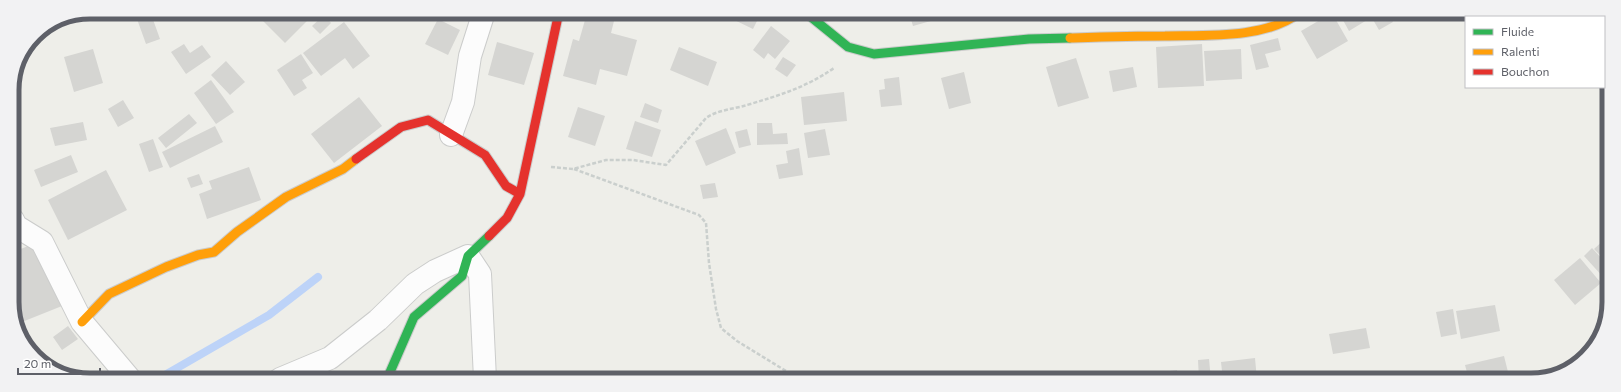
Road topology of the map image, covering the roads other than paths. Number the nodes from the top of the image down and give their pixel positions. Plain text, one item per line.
1 (482, 19) edge
2 (557, 19) edge
3 (813, 19) edge
4 (1291, 19) edge
5 (451, 135) junction
6 (520, 194) junction
7 (19, 228) edge
8 (468, 256) junction
9 (82, 322) junction
10 (126, 373) edge
11 (294, 373) edge
12 (390, 373) edge
13 (485, 373) edge

1 - 5 street
2 - 6 street
3 - 4 street
5 - 6 street
5 - 9 street
6 - 8 street
7 - 9 street
8 - 11 street
8 - 12 street
8 - 13 street
9 - 10 street

